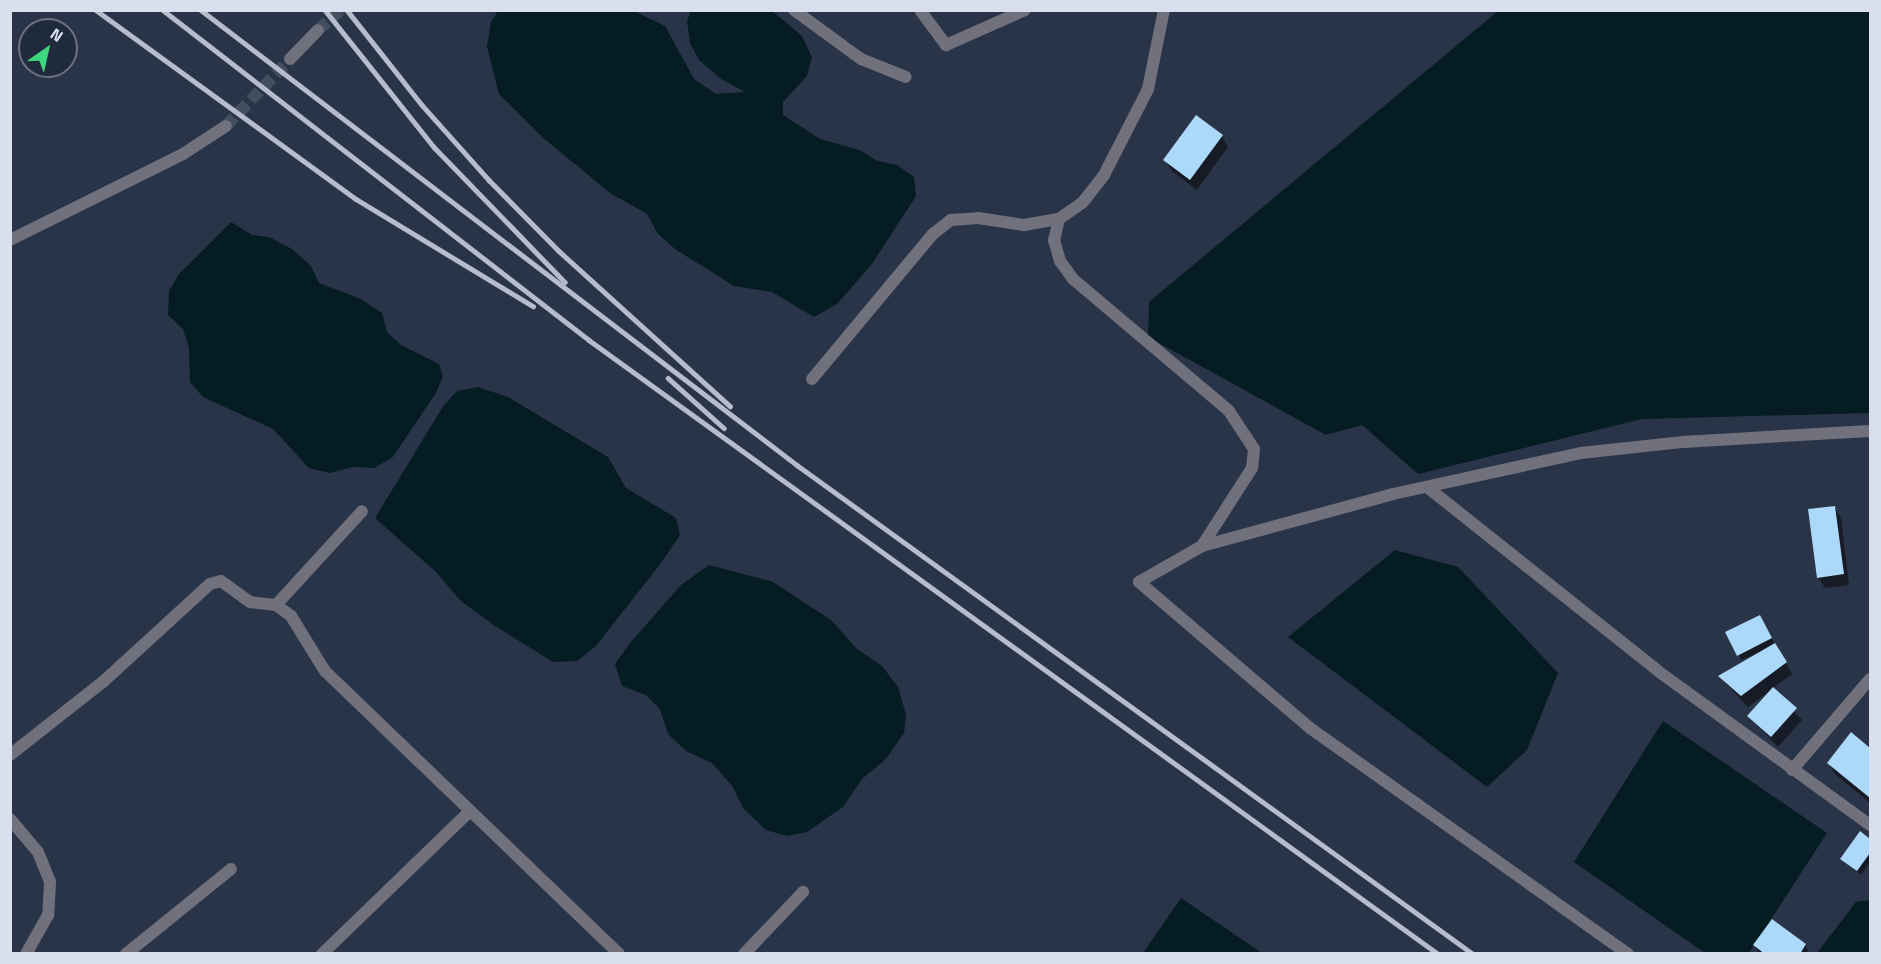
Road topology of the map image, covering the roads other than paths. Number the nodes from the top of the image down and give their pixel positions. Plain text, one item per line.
1 (794, 10) edge
2 (920, 10) edge
3 (1025, 10) edge
4 (1164, 10) edge
5 (318, 30) tunnel mouth
6 (290, 59) tunnel mouth
7 (906, 78) dead end
8 (226, 126) tunnel mouth
9 (1059, 219) junction
10 (10, 240) edge
11 (812, 379) dead end
12 (1870, 431) edge
13 (1427, 487) junction
14 (362, 511) dead end
15 (1202, 546) junction
16 (276, 605) junction
17 (1870, 679) edge
18 (10, 755) edge
19 (1792, 770) junction
20 (470, 811) junction
21 (10, 819) edge
22 (1870, 825) edge
23 (231, 869) dead end
24 (803, 892) dead end
25 (26, 954) edge
26 (126, 954) edge
27 (322, 954) edge
28 (619, 954) edge
29 (744, 954) edge
30 (1628, 954) edge

1 - 7 street
2 - 3 street
4 - 9 street
5 - 6 street
8 - 10 street
9 - 11 street
9 - 15 street
12 - 13 street
13 - 15 street
13 - 19 street
14 - 16 street
15 - 30 street
16 - 18 street
16 - 20 street
17 - 19 street
19 - 22 street
20 - 27 street
20 - 28 street
21 - 25 street
23 - 26 street
24 - 29 street

